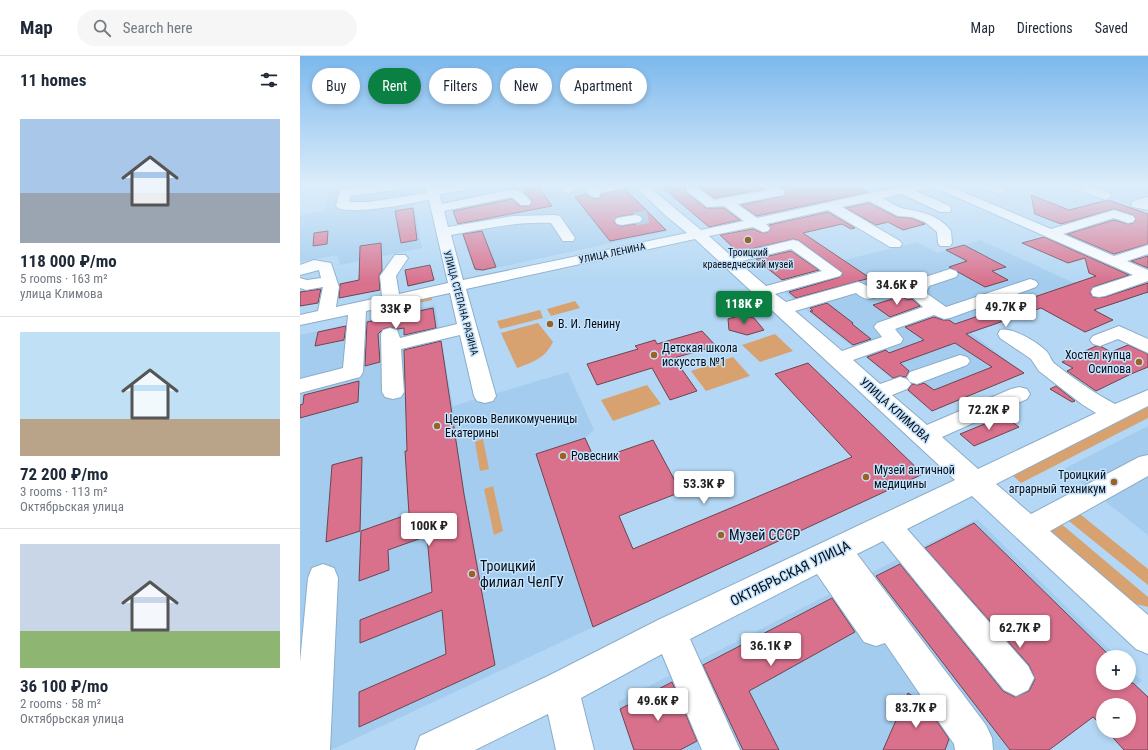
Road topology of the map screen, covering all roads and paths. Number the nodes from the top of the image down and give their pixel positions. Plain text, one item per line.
1 (439, 218) edge
2 (539, 218) edge
3 (548, 218) edge
4 (678, 218) edge
5 (750, 218) edge
6 (772, 218) edge
7 (851, 218) edge
8 (926, 218) edge
9 (1013, 218) edge
10 (1100, 218) edge
11 (635, 219) tunnel mouth
12 (622, 221) dead end
13 (755, 222) junction
14 (442, 232) junction
15 (1048, 234) junction
16 (699, 235) junction
17 (568, 238) dead end
18 (778, 239) dead end
19 (944, 243) dead end
20 (894, 244) dead end
21 (1148, 249) edge
22 (400, 258) dead end
23 (727, 260) junction
24 (1114, 261) junction
25 (300, 270) edge
26 (950, 274) dead end
27 (1148, 276) edge
28 (329, 281) junction
29 (300, 283) edge
30 (1030, 284) dead end
31 (457, 286) junction
32 (763, 292) junction
33 (1099, 292) dead end
34 (868, 294) dead end
35 (391, 301) junction
36 (357, 308) junction
37 (782, 309) junction
38 (936, 309) junction
39 (326, 315) junction
40 (300, 320) edge
41 (468, 327) junction
42 (1007, 334) dead end
43 (1100, 340) dead end
44 (1148, 347) edge
45 (838, 359) junction
46 (960, 361) dead end
47 (300, 386) edge
48 (393, 392) dead end
49 (876, 393) junction
50 (1019, 394) dead end
51 (485, 396) dead end
52 (1148, 396) edge
53 (1114, 413) junction
54 (923, 436) junction
55 (1148, 464) edge
56 (975, 482) junction
57 (887, 525) junction
58 (1028, 529) junction
59 (829, 554) junction
60 (323, 578) dead end
61 (670, 632) junction
62 (1148, 637) edge
63 (886, 642) dead end
64 (1016, 678) dead end
65 (561, 689) junction
66 (311, 750) edge
67 (434, 750) edge
68 (576, 750) edge
69 (721, 750) edge
70 (974, 750) edge

1 - 14 street, УЛИЦА СТЕПАНА РАЗИНА
2 - 14 street
3 - 17 street
4 - 16 street, УЛИЦА КЛИМОВА
5 - 13 street
6 - 13 street, УЛИЦА ЛЕНИНА
7 - 20 street
8 - 19 street
9 - 15 street
10 - 15 street
11 - 12 street
13 - 16 street, УЛИЦА ЛЕНИНА
13 - 18 street
14 - 31 street, УЛИЦА СТЕПАНА РАЗИНА
15 - 24 street
16 - 23 street, УЛИЦА КЛИМОВА
16 - 31 street, УЛИЦА ЛЕНИНА
21 - 24 street
22 - 35 street
23 - 32 street, УЛИЦА КЛИМОВА
23 - 32 street
24 - 27 street
25 - 28 street
26 - 38 street
27 - 33 street
28 - 29 street
28 - 39 street
30 - 38 street
31 - 35 street, УЛИЦА ЛЕНИНА
31 - 41 street, УЛИЦА СТЕПАНА РАЗИНА
32 - 37 street, УЛИЦА КЛИМОВА
34 - 37 street
35 - 36 street, УЛИЦА ЛЕНИНА
36 - 39 street, УЛИЦА ЛЕНИНА
36 - 47 street
37 - 45 street, УЛИЦА КЛИМОВА
38 - 45 street
39 - 40 street, УЛИЦА ЛЕНИНА
41 - 48 street
41 - 51 street, УЛИЦА СТЕПАНА РАЗИНА
42 - 53 street
43 - 44 street
45 - 49 street, УЛИЦА КЛИМОВА
46 - 49 street
49 - 54 street, УЛИЦА КЛИМОВА
50 - 54 street
52 - 53 street, ОКТЯБРЬСКАЯ УЛИЦА
53 - 56 street, ОКТЯБРЬСКАЯ УЛИЦА
54 - 56 street, УЛИЦА КЛИМОВА
55 - 58 street
56 - 57 street, ОКТЯБРЬСКАЯ УЛИЦА
56 - 58 street, УЛИЦА КЛИМОВА
57 - 59 street, ОКТЯБРЬСКАЯ УЛИЦА
57 - 64 street
58 - 62 street, УЛИЦА КЛИМОВА
59 - 61 street, ОКТЯБРЬСКАЯ УЛИЦА
59 - 63 street
59 - 70 street
60 - 66 street
61 - 65 street, ОКТЯБРЬСКАЯ УЛИЦА
61 - 69 street
65 - 67 street, ОКТЯБРЬСКАЯ УЛИЦА
65 - 68 street

